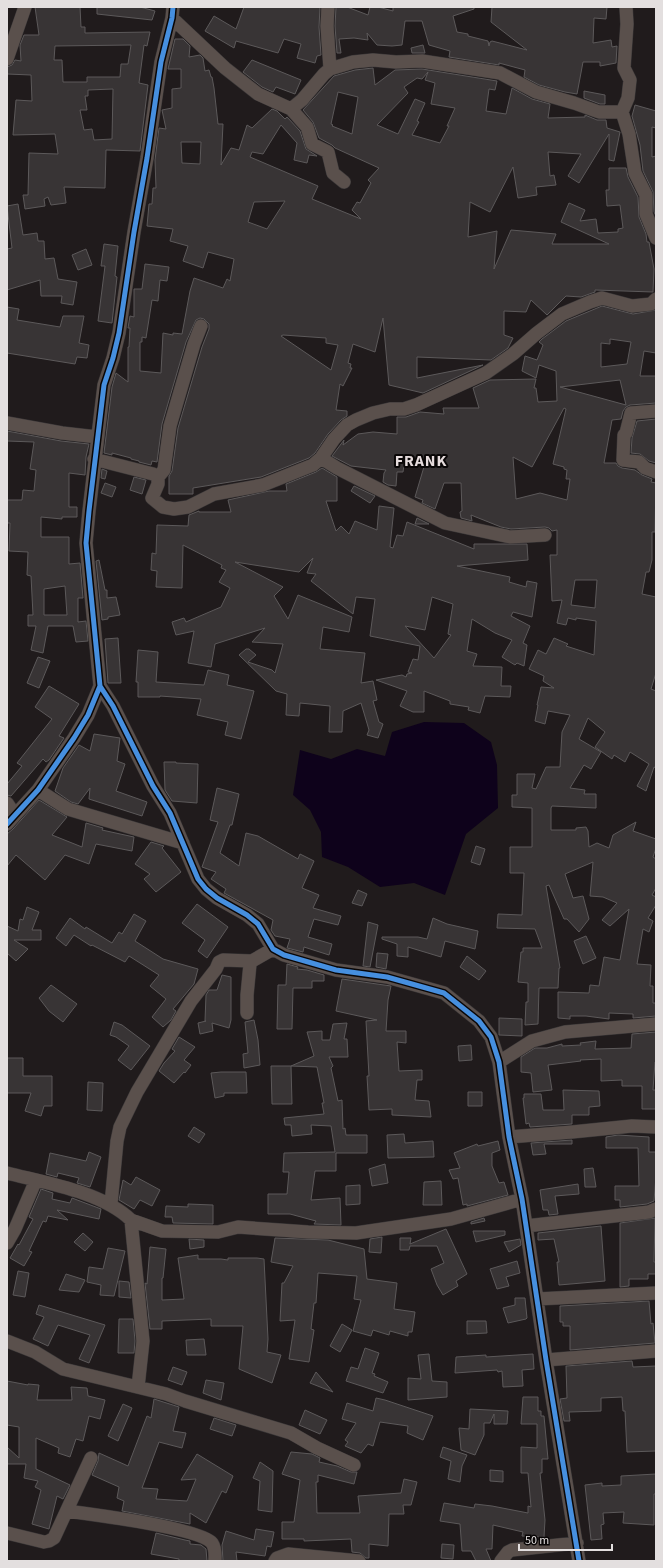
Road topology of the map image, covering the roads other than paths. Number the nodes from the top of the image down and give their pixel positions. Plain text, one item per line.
1 (25, 7) edge
2 (328, 7) edge
3 (626, 7) edge
4 (173, 13) edge
5 (7, 59) edge
6 (330, 69) junction
7 (291, 109) junction
8 (622, 112) junction
9 (344, 182) dead end
10 (656, 238) edge
11 (656, 298) edge
12 (201, 326) dead end
13 (656, 411) edge
14 (7, 424) edge
15 (97, 436) junction
16 (321, 458) junction
17 (94, 459) junction
18 (656, 472) edge
19 (158, 477) junction
20 (545, 535) dead end
21 (100, 686) junction
22 (38, 790) junction
23 (7, 803) edge
24 (11, 819) edge
25 (183, 843) junction
26 (273, 949) junction
27 (252, 960) junction
28 (247, 1013) dead end
29 (656, 1024) edge
30 (499, 1062) junction
31 (656, 1127) edge
32 (509, 1136) junction
33 (7, 1173) edge
34 (36, 1180) junction
35 (522, 1199) junction
36 (111, 1204) junction
37 (656, 1209) edge
38 (132, 1220) junction
39 (526, 1226) junction
40 (7, 1242) edge
41 (656, 1293) edge
42 (537, 1299) junction
43 (7, 1340) edge
44 (656, 1351) edge
45 (546, 1360) junction
46 (138, 1387) junction
47 (91, 1458) dead end
48 (354, 1465) dead end
49 (67, 1511) junction
50 (7, 1533) edge
51 (577, 1543) junction
52 (506, 1558) edge
53 (330, 1560) edge
54 (215, 1561) edge
55 (275, 1561) edge
56 (359, 1561) edge
57 (580, 1561) edge

1 - 5 street
2 - 6 street
3 - 8 street
4 - 7 street
4 - 15 street
6 - 7 street
6 - 8 street
7 - 9 street
8 - 10 street
11 - 16 street
12 - 19 street
13 - 18 street
14 - 15 street
15 - 17 street
16 - 19 street
16 - 20 street
17 - 19 street
17 - 21 street
21 - 22 street
21 - 25 street
22 - 24 street
22 - 25 street
23 - 24 street
25 - 26 street
26 - 27 street
26 - 30 street
27 - 28 street
27 - 36 street
29 - 30 street
30 - 32 street
31 - 32 street
32 - 35 street
33 - 34 street
34 - 36 street
34 - 40 street
35 - 38 street
35 - 39 street
36 - 38 street
37 - 39 street
38 - 46 street
39 - 42 street
41 - 42 street
42 - 45 street
43 - 46 street
44 - 45 street
45 - 51 street
46 - 48 street
47 - 49 street
49 - 50 street
49 - 54 street
51 - 52 street
51 - 57 street
53 - 55 street
53 - 56 street

